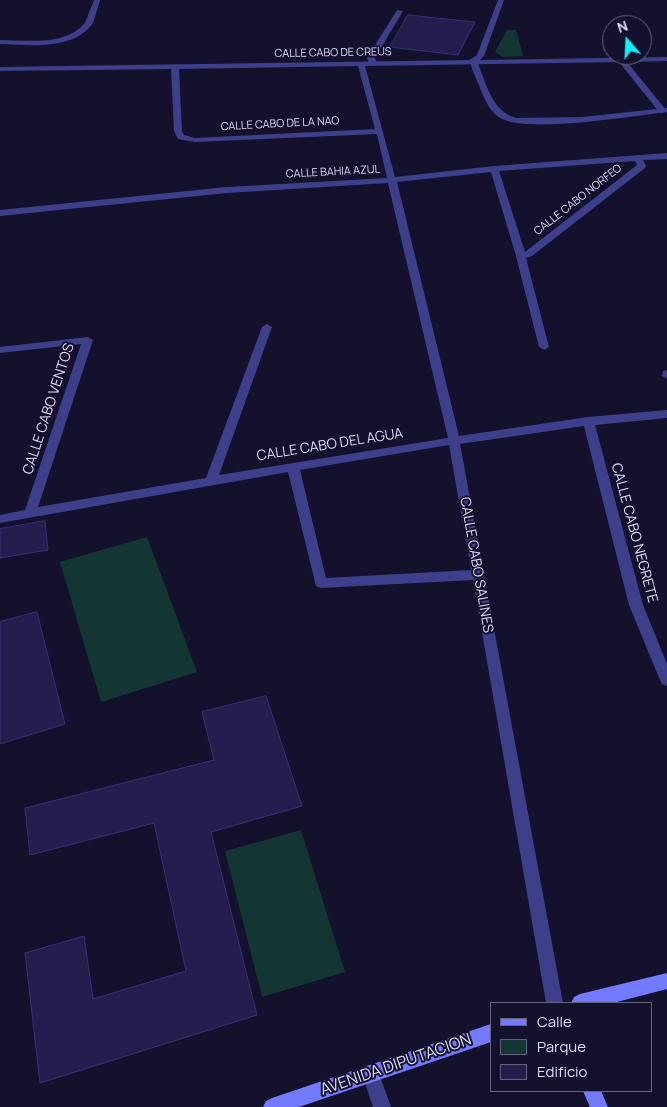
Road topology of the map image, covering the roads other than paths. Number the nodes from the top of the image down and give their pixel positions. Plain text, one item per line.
1 (97, 0) edge
2 (501, 0) edge
3 (399, 12) dead end
4 (0, 42) edge
5 (602, 59) edge
6 (652, 59) edge
7 (667, 59) edge
8 (473, 61) junction
9 (361, 64) junction
10 (372, 64) junction
11 (626, 65) edge
12 (175, 67) junction
13 (0, 70) edge
14 (665, 110) edge
15 (380, 131) junction
16 (667, 156) edge
17 (638, 159) junction
18 (494, 169) junction
19 (391, 180) junction
20 (0, 214) edge
21 (521, 256) junction
22 (267, 326) dead end
23 (544, 347) dead end
24 (0, 350) edge
25 (667, 414) edge
26 (588, 421) junction
27 (454, 440) junction
28 (293, 467) junction
29 (211, 480) junction
30 (30, 513) junction
31 (0, 519) edge
32 (477, 574) junction
33 (667, 680) edge
34 (667, 981) edge
35 (555, 1002) edge
36 (584, 1002) edge
37 (490, 1032) edge
38 (371, 1074) junction
39 (592, 1092) edge
40 (272, 1107) edge
41 (382, 1107) edge
42 (599, 1107) edge

1 - 4 street
2 - 8 street
3 - 10 street
5 - 8 street, CALLE CABO DE CREUS
6 - 7 street, CALLE CABO DE CREUS
8 - 10 street, CALLE CABO DE CREUS
8 - 14 street
9 - 10 street, CALLE CABO DE CREUS
9 - 12 street, CALLE CABO DE CREUS
9 - 15 street, CALLE CABO SALINES
11 - 14 street
12 - 13 street, CALLE CABO DE CREUS
12 - 15 street, CALLE CABO DE LA NAO
15 - 19 street, CALLE CABO SALINES
16 - 17 street, CALLE BAHIA AZUL
17 - 18 street, CALLE BAHIA AZUL
17 - 21 street, CALLE CABO NORFEO
18 - 19 street, CALLE BAHIA AZUL
18 - 21 street, CALLE CABO NORFEO
19 - 20 street, CALLE BAHIA AZUL
19 - 27 street, CALLE CABO SALINES
21 - 23 street, CALLE CABO NORFEO
22 - 29 street
24 - 30 street, CALLE CABO VENTOS
25 - 26 street, CALLE CABO DEL AGUA
26 - 27 street, CALLE CABO DEL AGUA
26 - 33 street, CALLE CABO NEGRETE
27 - 28 street, CALLE CABO DEL AGUA
27 - 32 street, CALLE CABO SALINES
28 - 29 street, CALLE CABO DEL AGUA
28 - 32 street
29 - 30 street, CALLE CABO DEL AGUA
30 - 31 street, CALLE CABO DEL AGUA
32 - 35 street, CALLE CABO SALINES
34 - 36 street
37 - 38 street, AVENIDA DIPUTACION
38 - 40 street, AVENIDA DIPUTACION
38 - 41 street
39 - 42 street

